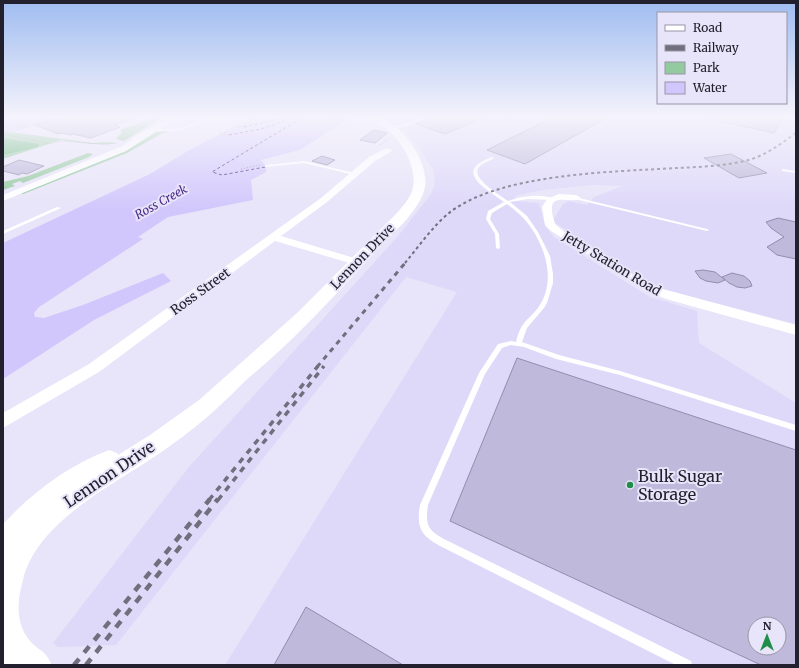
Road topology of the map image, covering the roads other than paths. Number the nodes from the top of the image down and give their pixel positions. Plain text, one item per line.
1 (116, 147) edge
2 (127, 147) edge
3 (408, 147) edge
4 (388, 151) dead end
5 (492, 158) dead end
6 (266, 166) dead end
7 (783, 170) dead end
8 (796, 172) edge
9 (354, 174) junction
10 (3, 194) edge
11 (3, 198) edge
12 (576, 198) joint
13 (553, 199) junction
14 (59, 208) dead end
15 (707, 230) dead end
16 (3, 233) edge
17 (273, 237) junction
18 (498, 248) dead end
19 (357, 262) junction
20 (796, 330) edge
21 (520, 344) junction
22 (230, 383) junction
23 (4, 421) edge
24 (796, 428) edge
25 (3, 545) edge
26 (22, 661) edge
27 (687, 665) edge

1 - 10 street
2 - 11 street
3 - 19 street, Lennon Drive
4 - 9 street, Ross Street
5 - 21 lane
6 - 9 lane
7 - 8 lane
9 - 17 street, Ross Street
12 - 13 street
12 - 15 lane
13 - 18 lane
13 - 20 street, Jetty Station Road
14 - 16 lane
17 - 19 street
17 - 23 street, Ross Street
19 - 22 street, Lennon Drive
21 - 24 lane
21 - 27 lane
22 - 25 street, Lennon Drive
22 - 26 street, Lennon Drive

